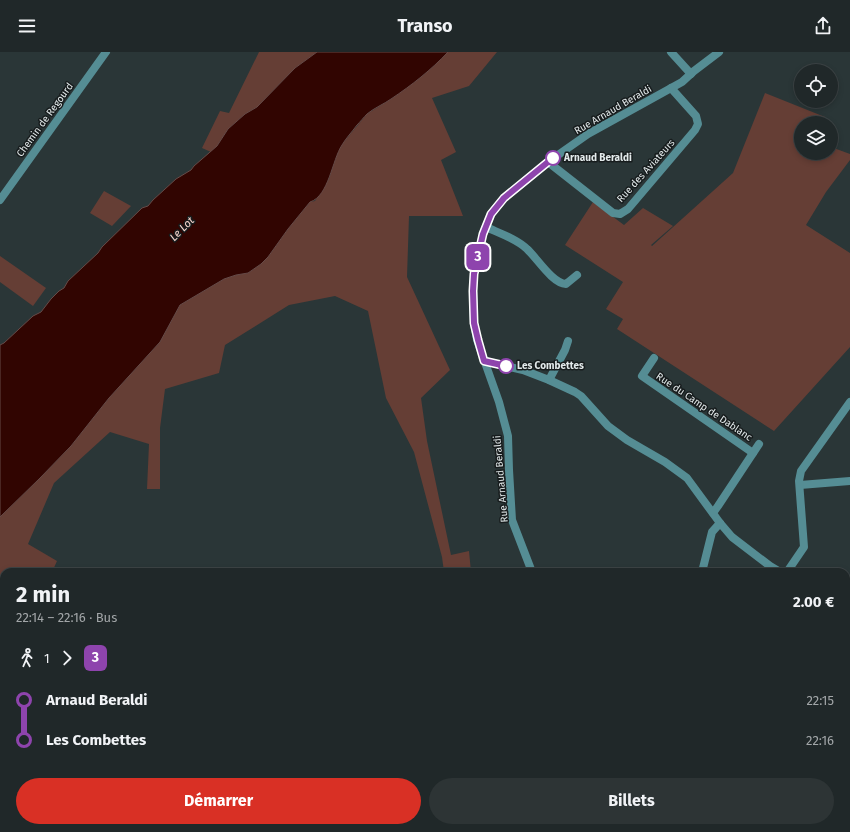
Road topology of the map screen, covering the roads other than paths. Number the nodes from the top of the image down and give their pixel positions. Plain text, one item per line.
1 (106, 52) edge
2 (670, 52) edge
3 (719, 52) edge
4 (691, 74) junction
5 (671, 88) junction
6 (548, 162) junction
7 (0, 200) edge
8 (486, 227) junction
9 (577, 275) dead end
10 (568, 341) dead end
11 (654, 358) dead end
12 (484, 361) junction
13 (549, 380) junction
14 (850, 402) edge
15 (846, 413) edge
16 (759, 444) dead end
17 (753, 452) junction
18 (850, 481) edge
19 (800, 485) junction
20 (713, 513) junction
21 (720, 523) junction
22 (530, 568) edge
23 (703, 568) edge
24 (767, 568) edge
25 (789, 568) edge

1 - 7 street, Chemin de Regourd
2 - 4 street
3 - 4 street, Rue Arnaud Beraldi
4 - 5 street, Rue Arnaud Beraldi
5 - 6 street, Rue Arnaud Beraldi
5 - 6 street, Rue des Aviateurs
6 - 8 street, Rue Arnaud Beraldi
8 - 9 street
8 - 12 street, Rue Arnaud Beraldi
10 - 13 street
11 - 17 street, Rue du Camp de Dablanc
12 - 13 street
12 - 22 street, Rue Arnaud Beraldi
13 - 20 street
14 - 15 street
15 - 19 street
16 - 17 street, Rue du Camp de Dablanc
17 - 20 street, Rue du Camp de Dablanc
18 - 19 street
19 - 25 street
20 - 21 street
21 - 23 street
21 - 24 street

